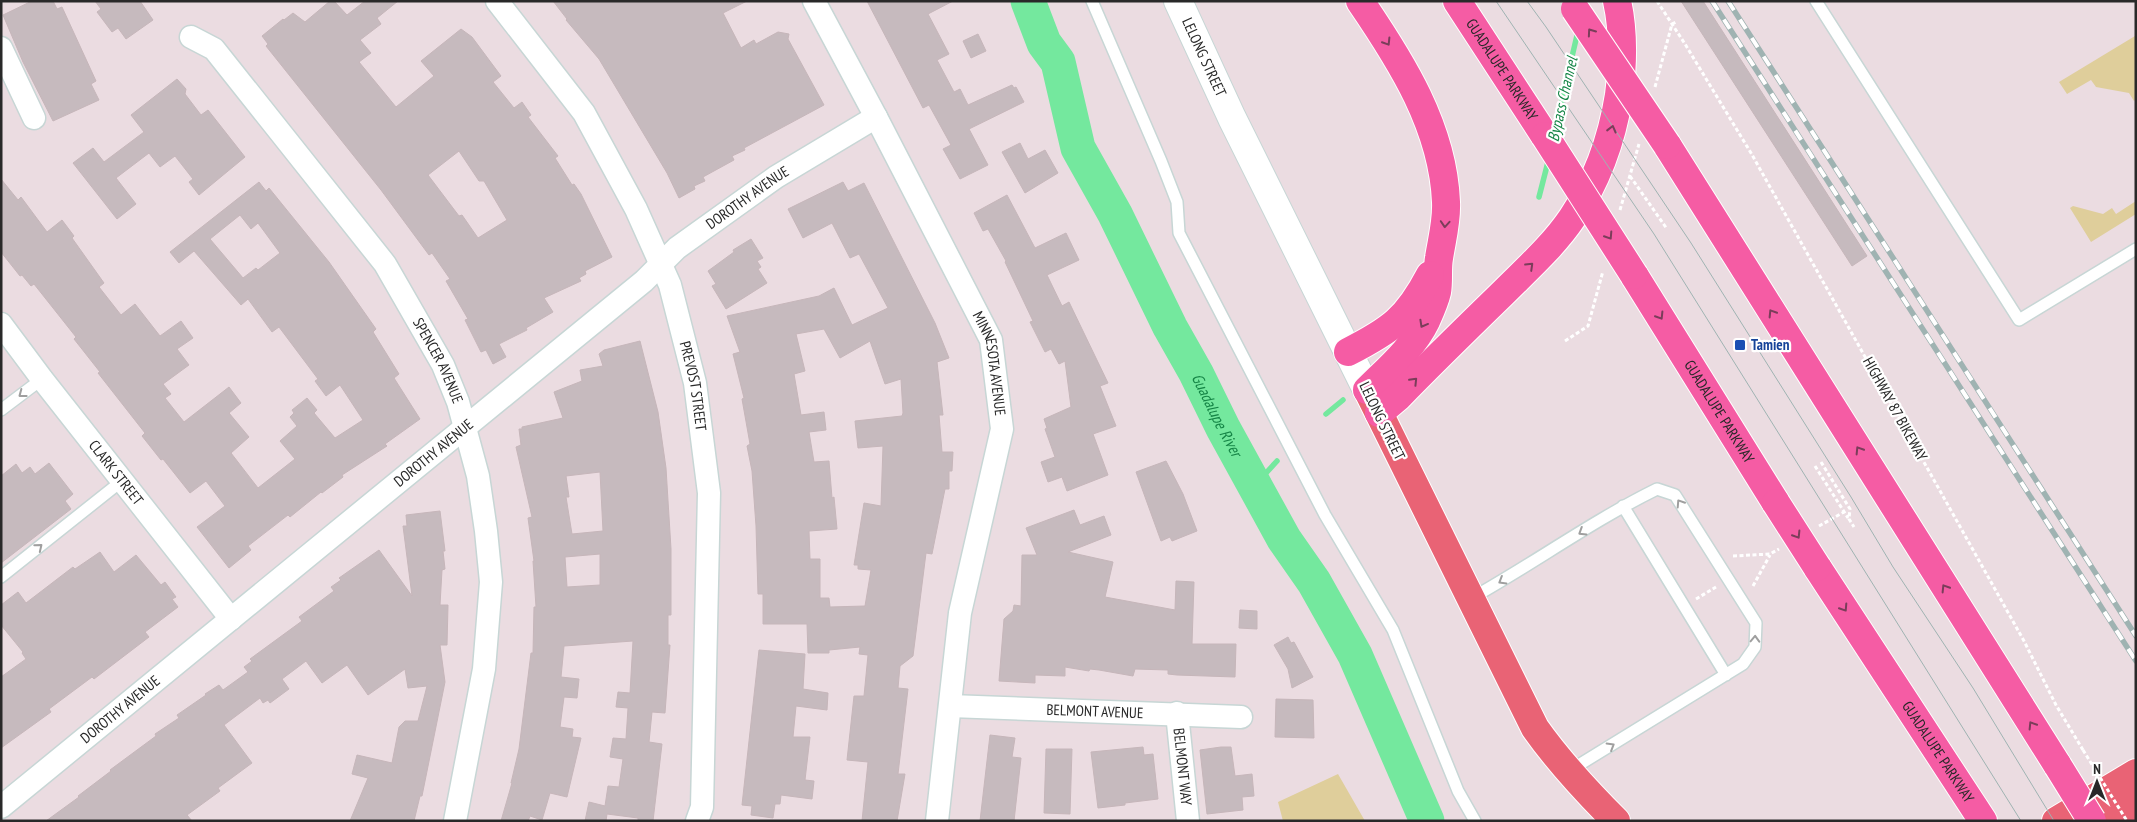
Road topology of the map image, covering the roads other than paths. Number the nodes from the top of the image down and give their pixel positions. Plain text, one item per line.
1 (497, 1) edge
2 (814, 1) edge
3 (1092, 1) edge
4 (1178, 1) edge
5 (1360, 1) edge
6 (1443, 1) edge
7 (1457, 1) edge
8 (1617, 1) edge
9 (1816, 1) edge
10 (1572, 5) edge
11 (191, 37) dead end
12 (1482, 41) junction
13 (1, 48) edge
14 (876, 117) junction
15 (34, 118) dead end
16 (2136, 249) edge
17 (1438, 260) junction
18 (661, 264) junction
19 (1, 324) edge
20 (1348, 352) junction
21 (42, 379) junction
22 (1373, 402) junction
23 (1, 410) edge
24 (465, 426) junction
25 (123, 480) junction
26 (1623, 506) junction
27 (1, 578) edge
28 (1470, 599) junction
29 (231, 619) junction
30 (1726, 675) junction
31 (950, 706) junction
32 (1177, 713) junction
33 (1241, 717) dead end
34 (1569, 771) junction
35 (2136, 773) edge
36 (2136, 804) edge
37 (1, 807) edge
38 (1982, 819) edge
39 (455, 821) edge
40 (697, 821) edge
41 (937, 821) edge
42 (1188, 821) edge
43 (1475, 821) edge
44 (1616, 821) edge
45 (2056, 821) edge
46 (2092, 821) edge
47 (2109, 821) edge

1 - 18 street, PREVOST STREET
2 - 14 street, MINNESOTA AVENUE
3 - 43 lane
4 - 20 main road, LELONG STREET
5 -> 17 highway
6 - 12 highway
7 - 12 highway, GUADALUPE PARKWAY
22 -> 8 highway
9 - 16 lane
46 -> 10 highway, bridge
11 - 24 street, SPENCER AVENUE
12 -> 38 highway, GUADALUPE PARKWAY, bridge
13 - 15 street
14 - 18 street, DOROTHY AVENUE
14 - 31 street, MINNESOTA AVENUE
17 - 20 highway
17 -> 22 highway
18 - 24 street, DOROTHY AVENUE
18 - 40 street, PREVOST STREET
19 - 21 street, CLARK STREET
20 - 22 main road, LELONG STREET
21 -> 23 lane
21 - 25 street, CLARK STREET
22 - 28 main road, LELONG STREET
24 - 29 street, DOROTHY AVENUE
24 - 39 street, SPENCER AVENUE
27 -> 25 lane
25 - 29 street, CLARK STREET
26 -> 28 lane
26 - 30 lane
30 -> 26 lane
28 - 34 main road, LELONG STREET
29 - 37 street, DOROTHY AVENUE
34 -> 30 lane
31 - 32 street, BELMONT AVENUE
31 - 41 street, MINNESOTA AVENUE
32 - 33 street, BELMONT AVENUE
32 - 42 street, BELMONT WAY
34 - 44 main road, LELONG STREET
35 - 45 main road
36 - 47 main road

